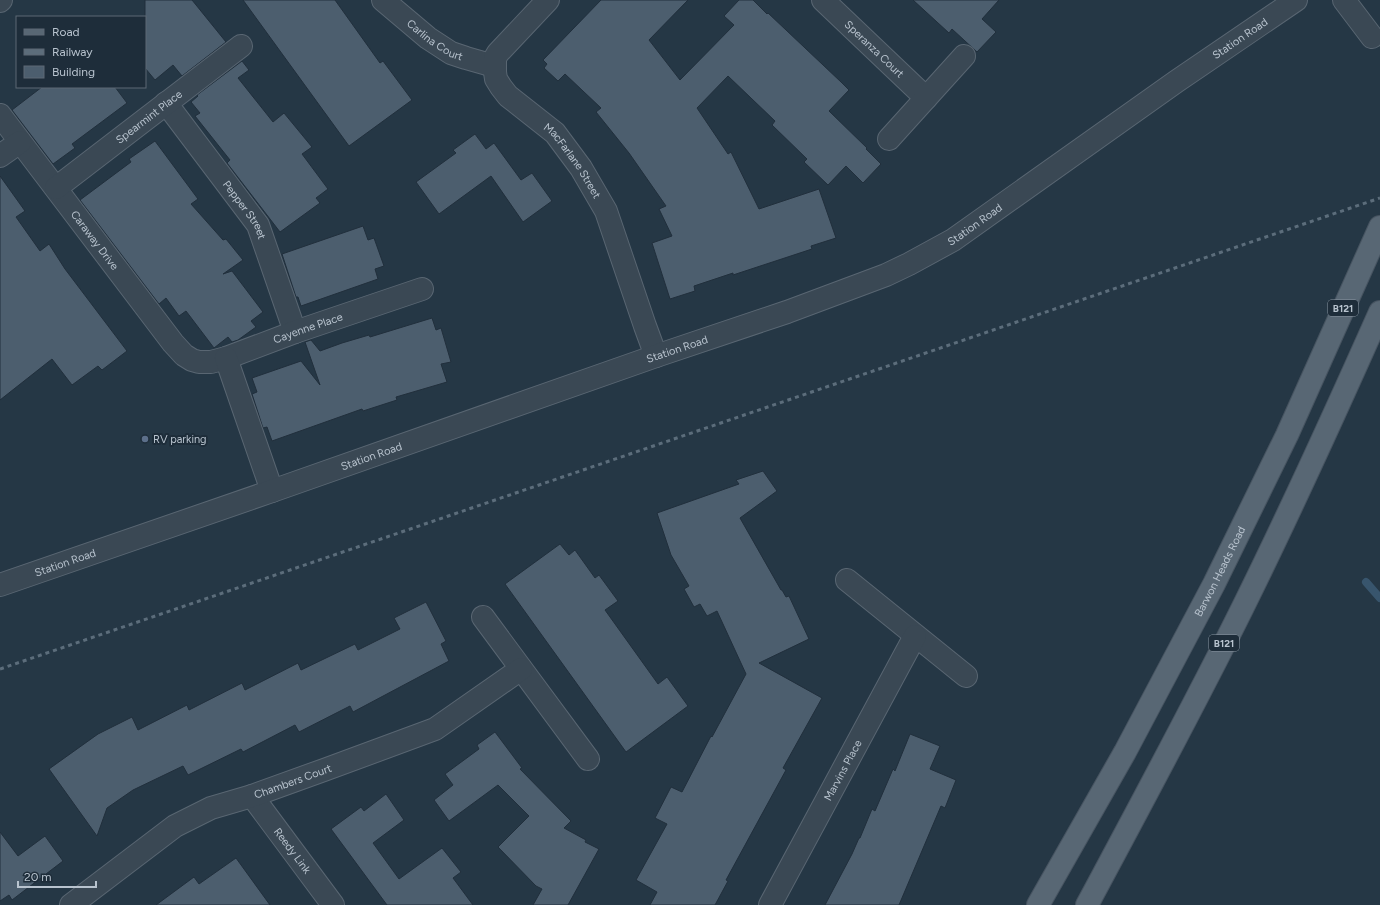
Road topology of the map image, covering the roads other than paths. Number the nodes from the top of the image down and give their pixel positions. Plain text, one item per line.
1 (383, 0) edge
2 (548, 0) edge
3 (822, 0) edge
4 (1296, 0) edge
5 (1344, 0) edge
6 (1372, 37) dead end
7 (241, 46) dead end
8 (964, 56) dead end
9 (494, 66) junction
10 (926, 98) junction
11 (166, 103) junction
12 (0, 115) edge
13 (889, 139) dead end
14 (20, 142) junction
15 (0, 156) edge
16 (56, 188) junction
17 (1380, 227) edge
18 (422, 289) dead end
19 (1380, 312) edge
20 (295, 332) junction
21 (656, 356) junction
22 (226, 358) junction
23 (195, 361) joint
24 (272, 491) junction
25 (847, 580) dead end
26 (0, 585) edge
27 (483, 617) dead end
28 (915, 636) junction
29 (521, 670) junction
30 (966, 676) dead end
31 (588, 759) dead end
32 (252, 796) junction
33 (71, 905) edge
34 (333, 905) edge
35 (770, 905) edge
36 (1038, 905) edge
37 (1087, 905) edge

1 - 9 street, Carlina Court
2 - 9 street
3 - 10 street, Speranza Court
4 - 21 street, Station Road
5 - 6 street
7 - 11 street, Spearmint Place
8 - 10 street
9 - 21 street, MacFarlane Street
10 - 13 street
11 - 16 street, Spearmint Place
11 - 20 street, Pepper Street
12 - 14 street, Caraway Drive
14 - 15 street
14 - 16 street, Caraway Drive
16 - 23 street, Caraway Drive
17 - 36 main road, Barwon Heads Road / B121
18 - 20 street, Cayenne Place
19 - 37 main road, B121
20 - 22 street, Cayenne Place
21 - 24 street, Station Road
22 - 23 street, Cayenne Place
22 - 24 street
24 - 26 street, Station Road
25 - 28 street
27 - 29 street
28 - 30 street
28 - 35 street, Marvins Place
29 - 31 street
29 - 32 street, Chambers Court
32 - 33 street, Chambers Court
32 - 34 street, Reedy Link

